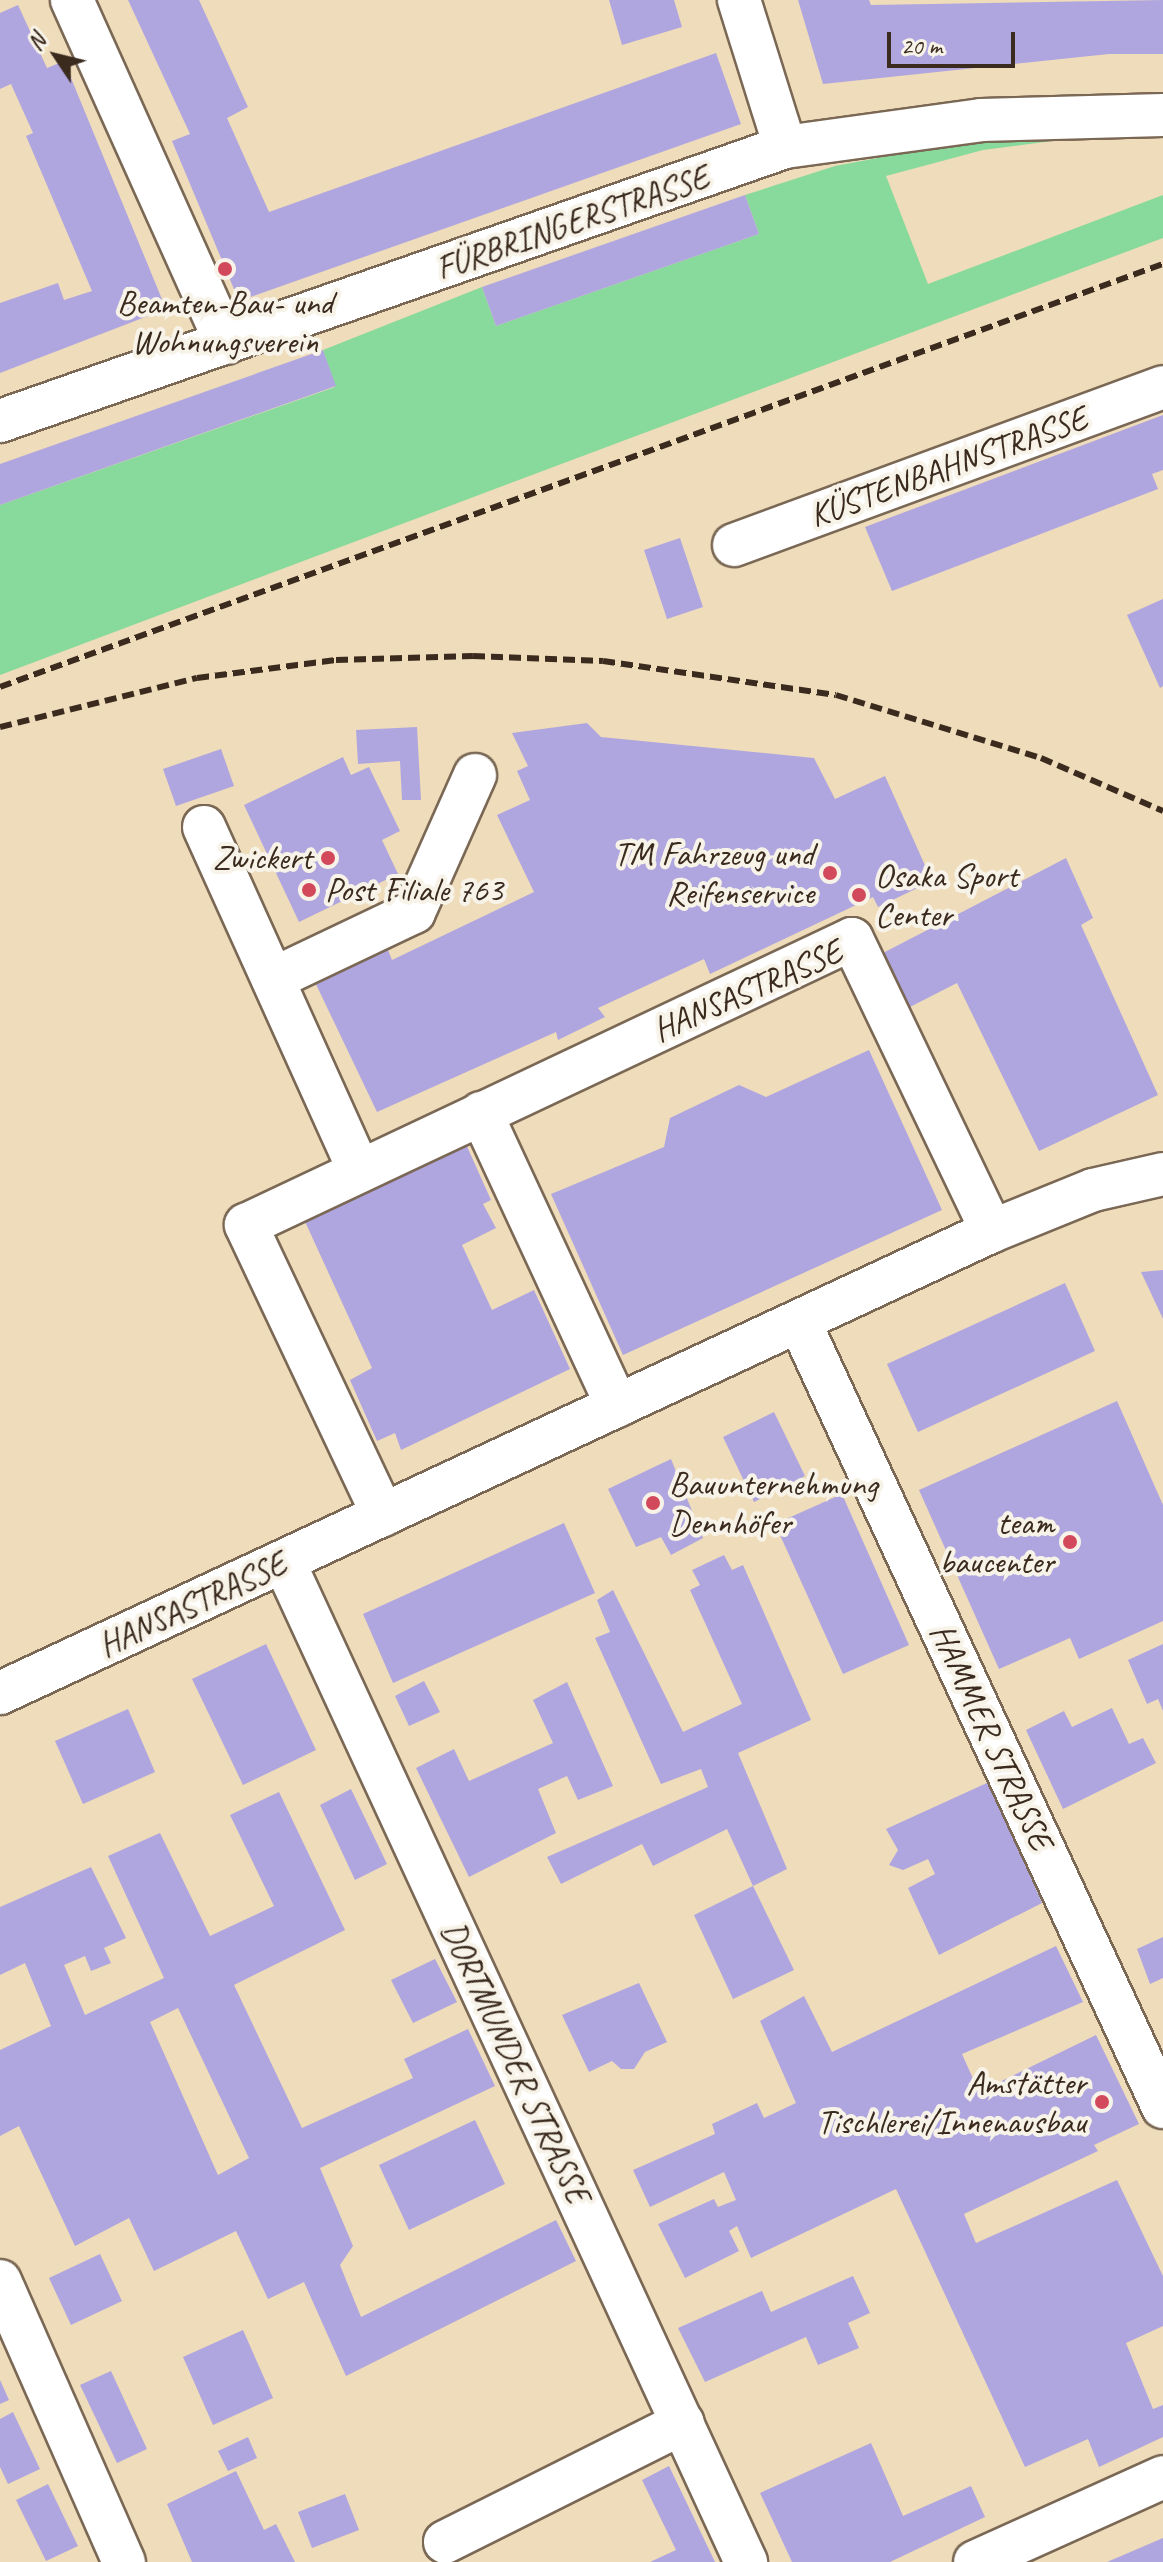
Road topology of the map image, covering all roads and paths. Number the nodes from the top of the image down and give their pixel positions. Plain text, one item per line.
1 (72, 0) edge
2 (739, 0) edge
3 (1163, 115) edge
4 (785, 147) junction
5 (226, 343) junction
6 (1163, 387) edge
7 (0, 421) edge
8 (734, 545) dead end
9 (475, 775) dead end
10 (204, 827) dead end
11 (273, 979) junction
12 (481, 1113) junction
13 (359, 1171) junction
14 (1163, 1174) edge
15 (992, 1231) junction
16 (800, 1323) junction
17 (617, 1406) junction
18 (383, 1515) junction
19 (284, 1562) junction
20 (0, 1693) edge
21 (1163, 2107) edge
22 (0, 2281) edge
23 (683, 2423) junction
24 (1163, 2477) edge
25 (445, 2542) dead end
26 (124, 2562) edge
27 (746, 2562) edge
28 (975, 2562) edge

1 - 5 street
2 - 4 street
3 - 4 street, FÜRBRINGERSTRASSE
4 - 5 street, FÜRBRINGERSTRASSE
5 - 7 street, FÜRBRINGERSTRASSE
6 - 8 street, KÜSTENBAHNSTRASSE
9 - 11 street
10 - 11 street
11 - 13 street
12 - 13 street, HANSASTRASSE
12 - 15 street, HANSASTRASSE
12 - 17 street
13 - 18 street, HANSASTRASSE
14 - 15 street, HANSASTRASSE
15 - 16 street, HANSASTRASSE
16 - 17 street, HANSASTRASSE
16 - 21 street, HAMMER STRASSE
17 - 18 street, HANSASTRASSE
18 - 19 street, HANSASTRASSE
19 - 20 street, HANSASTRASSE
19 - 23 street, DORTMUNDER STRASSE
22 - 26 street
23 - 25 street
23 - 27 street, DORTMUNDER STRASSE
24 - 28 street

